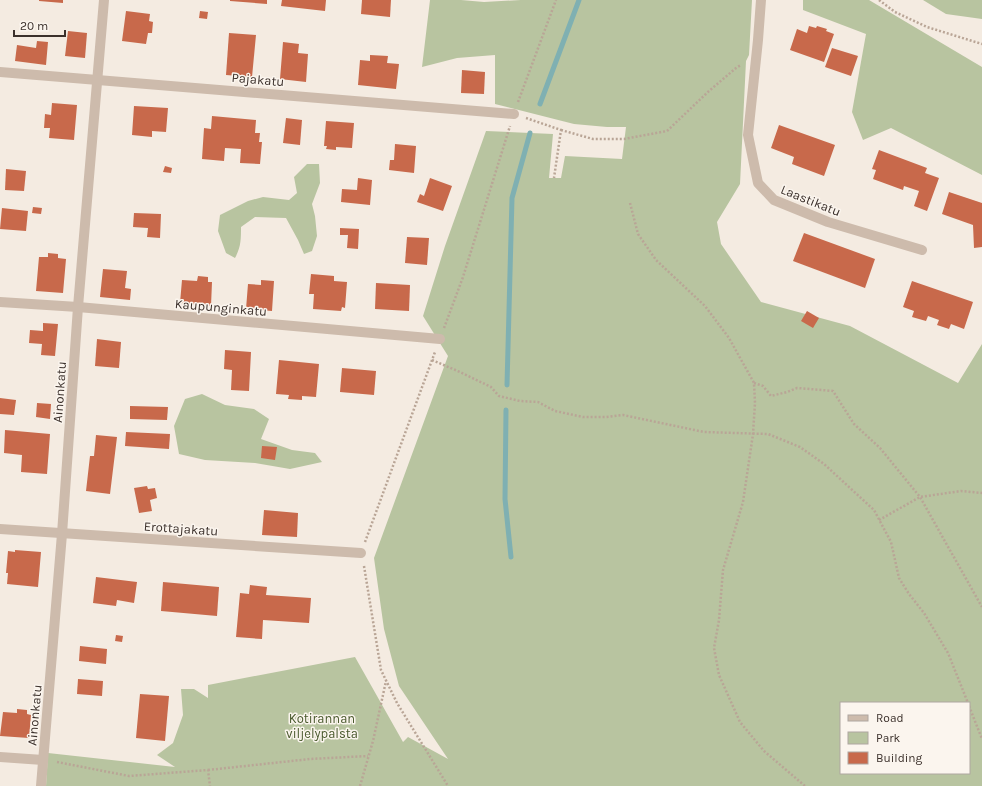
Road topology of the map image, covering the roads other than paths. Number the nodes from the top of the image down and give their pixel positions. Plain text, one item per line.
1 (104, 0) edge
2 (761, 0) edge
3 (0, 72) edge
4 (97, 79) junction
5 (514, 114) road end
6 (922, 250) dead end
7 (0, 302) edge
8 (78, 307) junction
9 (440, 338) road end
10 (0, 529) edge
11 (62, 534) junction
12 (361, 553) road end
13 (0, 756) edge
14 (43, 760) junction
15 (41, 786) edge

1 - 4 street, Ainonkatu
2 - 6 street, Laastikatu
3 - 4 street, Pajakatu
4 - 5 street, Pajakatu
4 - 8 street, Ainonkatu
7 - 8 street, Kaupunginkatu
8 - 9 street, Kaupunginkatu
8 - 11 street, Ainonkatu
10 - 11 street, Erottajakatu
11 - 12 street, Erottajakatu
11 - 14 street, Ainonkatu
13 - 14 street
14 - 15 street, Ainonkatu

